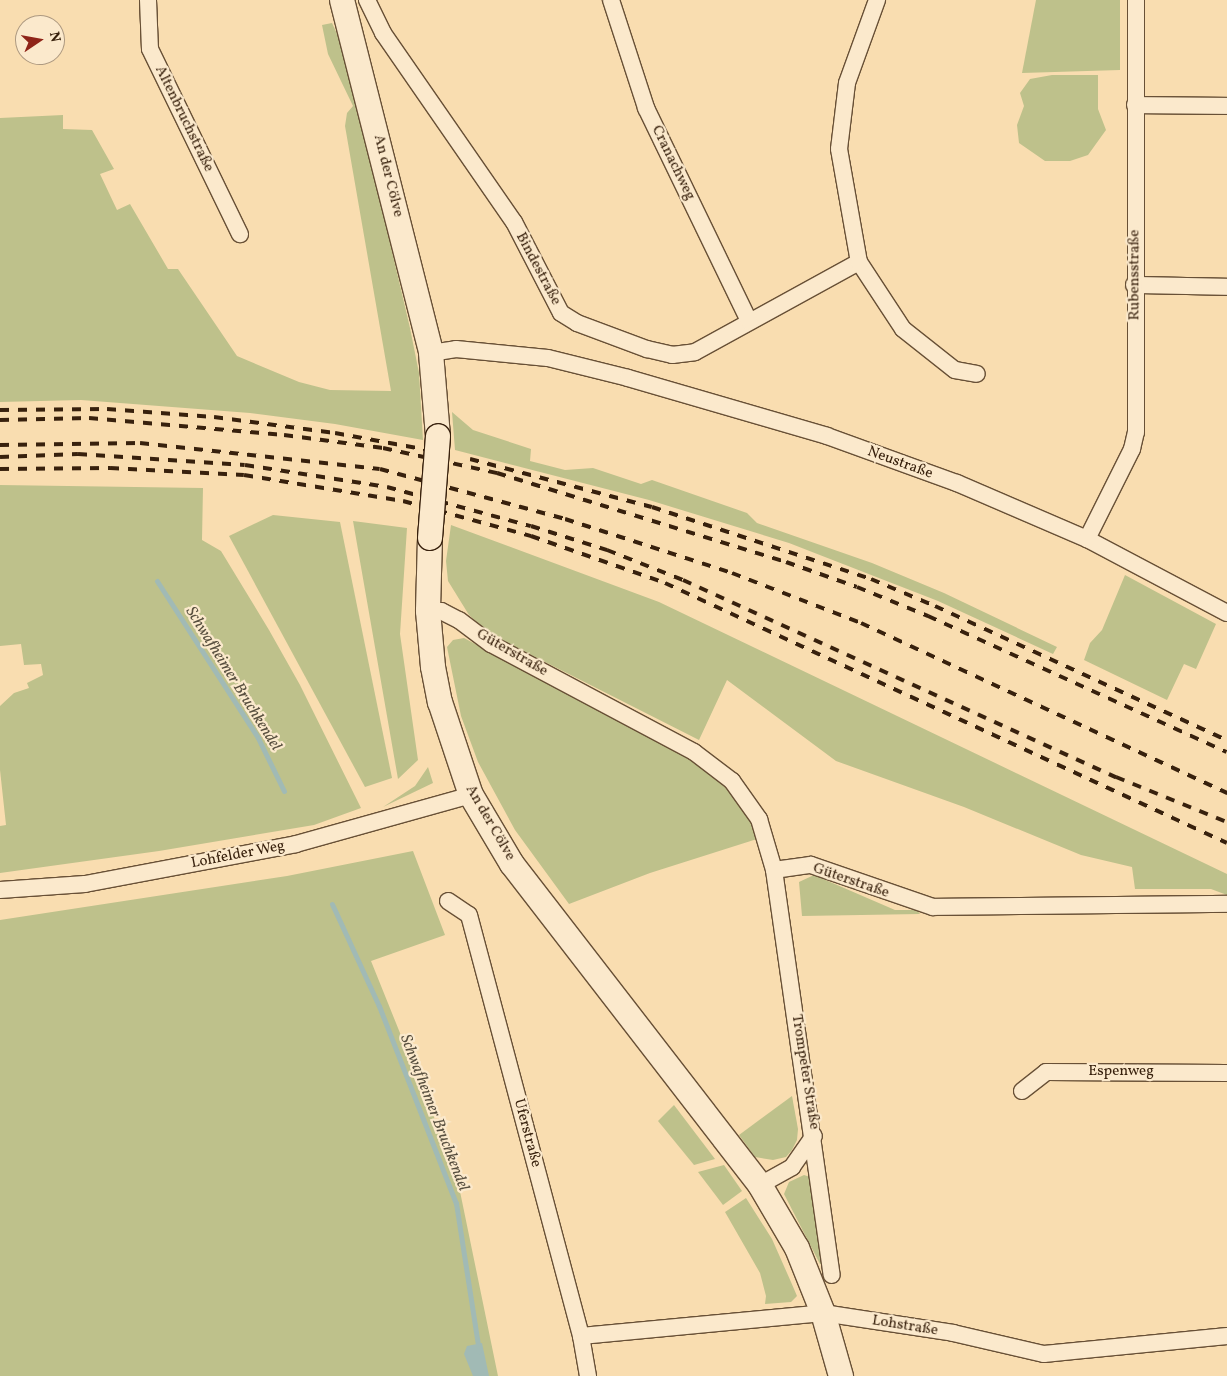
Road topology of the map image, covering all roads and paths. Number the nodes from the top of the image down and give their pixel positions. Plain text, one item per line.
1 (148, 0) edge
2 (342, 0) edge
3 (367, 0) edge
4 (611, 0) edge
5 (877, 0) edge
6 (1136, 0) edge
7 (1135, 105) junction
8 (1227, 106) edge
9 (240, 234) dead end
10 (859, 262) junction
11 (1134, 285) junction
12 (1227, 287) edge
13 (749, 321) junction
14 (431, 353) junction
15 (977, 374) dead end
16 (1087, 539) junction
17 (428, 611) junction
18 (1227, 614) edge
19 (470, 795) junction
20 (774, 870) junction
21 (0, 890) edge
22 (448, 901) dead end
23 (1227, 904) edge
24 (1227, 1073) edge
25 (1022, 1091) dead end
26 (814, 1136) junction
27 (760, 1185) junction
28 (832, 1275) dead end
29 (823, 1313) junction
30 (581, 1336) junction
31 (1227, 1336) edge
32 (588, 1376) edge
33 (841, 1376) edge

1 - 9 street, Altenbruchstraße
2 - 14 street, An der Cölve
3 - 13 street, Bindestraße
4 - 13 street, Cranachweg
5 - 10 street
6 - 7 street, Rubensstraße
7 - 8 street
7 - 11 street, Rubensstraße
10 - 13 street, Bindestraße
10 - 15 street
11 - 12 street
11 - 16 street, Rubensstraße
14 - 16 street, Neustraße
14 - 17 street, An der Cölve, bridge
16 - 18 street, Neustraße
17 - 19 street, An der Cölve
17 - 20 street, Güterstraße
19 - 21 street, Lohfelder Weg
19 - 27 street, An der Cölve
20 - 23 street, Güterstraße
20 - 26 street, Trompeter Straße
22 - 30 street, Uferstraße
24 - 25 street, Espenweg
26 - 27 street
26 - 28 street, Trompeter Straße
27 - 29 street, An der Cölve
29 - 30 street, Lohstraße
29 - 31 street, Lohstraße
29 - 33 street
30 - 32 street, Uferstraße

